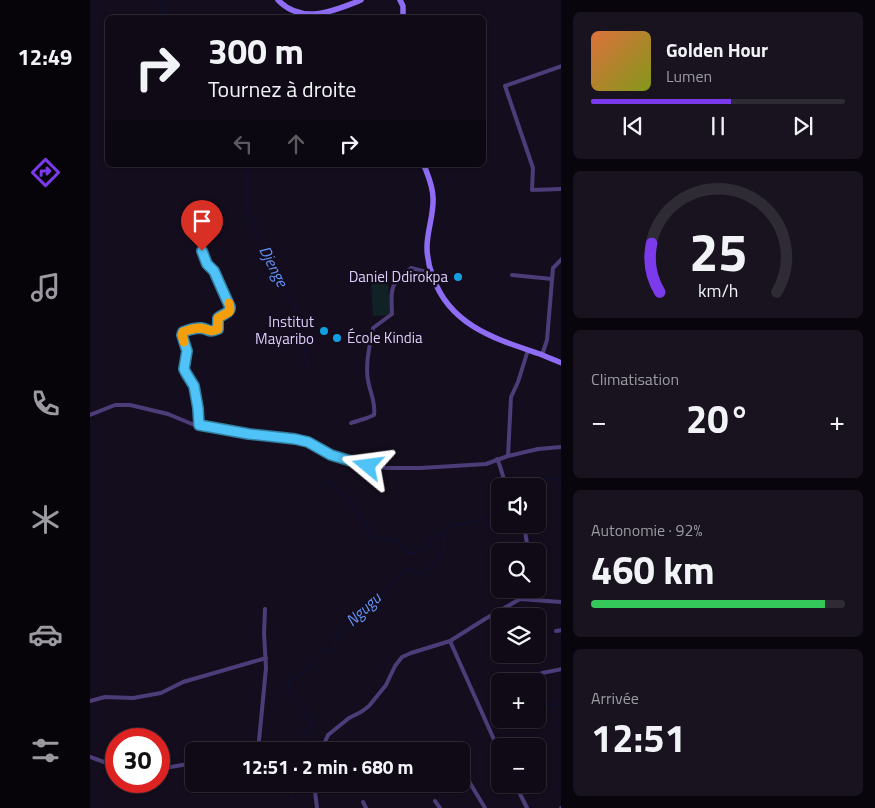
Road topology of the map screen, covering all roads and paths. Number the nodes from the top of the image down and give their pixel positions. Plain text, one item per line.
1 (278, 0) edge
2 (361, 0) edge
3 (400, 0) edge
4 (403, 15) edge
5 (561, 66) edge
6 (425, 167) edge
7 (561, 189) edge
8 (202, 251) dead end
9 (561, 259) edge
10 (431, 273) junction
11 (512, 275) dead end
12 (552, 279) junction
13 (528, 350) junction
14 (542, 355) junction
15 (561, 363) edge
16 (90, 415) edge
17 (351, 422) dead end
18 (199, 425) junction
19 (561, 447) edge
20 (508, 456) junction
21 (497, 459) junction
22 (504, 478) edge
23 (520, 599) joint
24 (561, 602) edge
25 (265, 609) dead end
26 (561, 630) edge
27 (556, 631) dead end
28 (450, 641) junction
29 (266, 658) junction
30 (561, 669) edge
31 (542, 673) dead end
32 (90, 701) edge
33 (493, 738) edge
34 (259, 742) edge
35 (325, 742) edge
36 (90, 757) edge
37 (105, 762) edge
38 (185, 765) edge
39 (170, 767) edge
40 (470, 783) edge
41 (315, 792) edge
42 (520, 793) edge
43 (435, 801) dead end
44 (363, 802) dead end
45 (317, 808) edge
46 (366, 808) edge
47 (440, 808) edge
48 (485, 808) edge
49 (527, 808) edge

1 - 2 main road
3 - 4 main road
5 - 7 street
6 - 10 main road
8 - 18 street
9 - 12 street
10 - 13 main road
10 - 17 street
11 - 12 street
12 - 14 street
13 - 14 main road
13 - 20 street
14 - 15 main road
16 - 18 street
18 - 21 street
19 - 20 street
20 - 21 street
21 - 22 street
23 - 24 street
23 - 28 street
25 - 29 street
26 - 27 street
28 - 33 street
28 - 35 street
29 - 32 street
29 - 34 street
30 - 31 street
36 - 37 street
38 - 39 street
40 - 48 street
41 - 45 street
42 - 49 street
43 - 47 street
44 - 46 street

